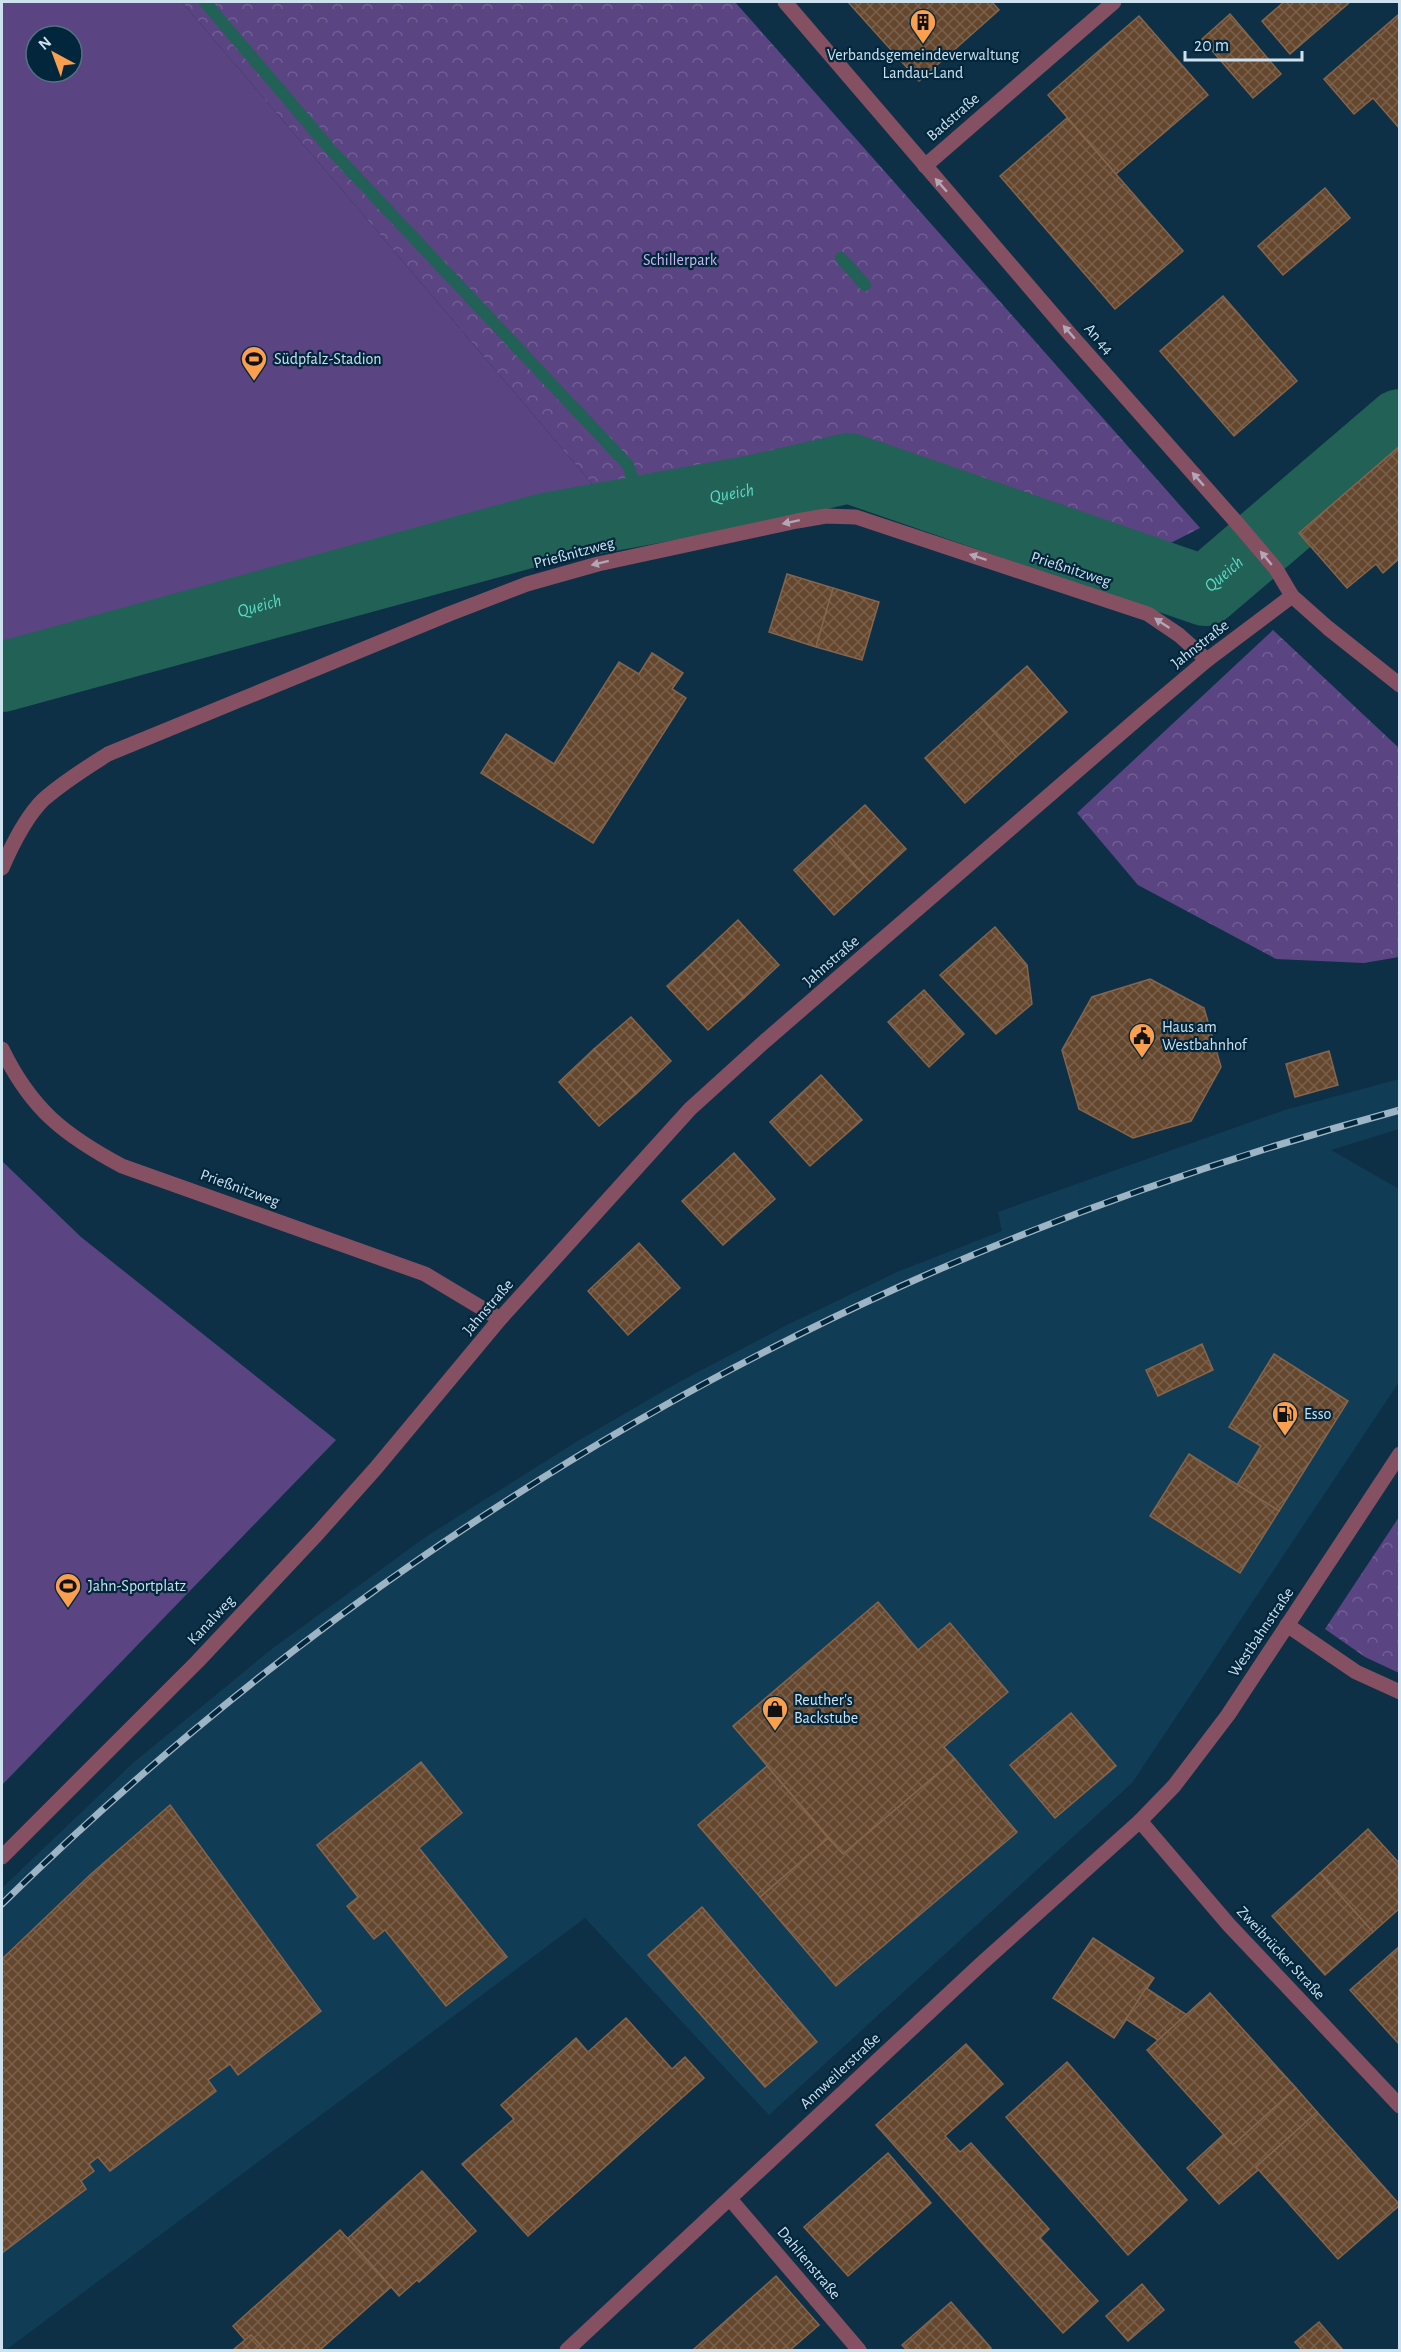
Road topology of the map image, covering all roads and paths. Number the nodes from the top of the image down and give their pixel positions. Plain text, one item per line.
1 (785, 2) edge
2 (1114, 2) edge
3 (925, 166) junction
4 (1292, 596) junction
5 (1207, 660) junction
6 (1400, 685) edge
7 (2, 868) edge
8 (2, 1049) edge
9 (500, 1319) junction
10 (436, 1398) joint
11 (1400, 1454) edge
12 (1287, 1625) junction
13 (1400, 1692) edge
14 (1140, 1821) junction
15 (2, 1857) edge
16 (1400, 2106) edge
17 (730, 2199) junction
18 (567, 2350) edge
19 (859, 2350) edge

1 - 3 street, An 44
2 - 3 street, Badstraße
4 -> 3 street, An 44
4 - 5 street, Jahnstraße
4 - 6 street, An 44
5 -> 7 street, Prießnitzweg
5 - 9 street, Jahnstraße
8 - 9 street, Prießnitzweg
9 - 10 street, Jahnstraße
10 - 15 street, Kanalweg
11 - 12 street, Westbahnstraße
12 - 13 street
12 - 14 street, Westbahnstraße
14 - 16 street, Zweibrücker Straße
14 - 17 street, Annweilerstraße
17 - 18 street, Annweilerstraße
17 - 19 street, Dahlienstraße

